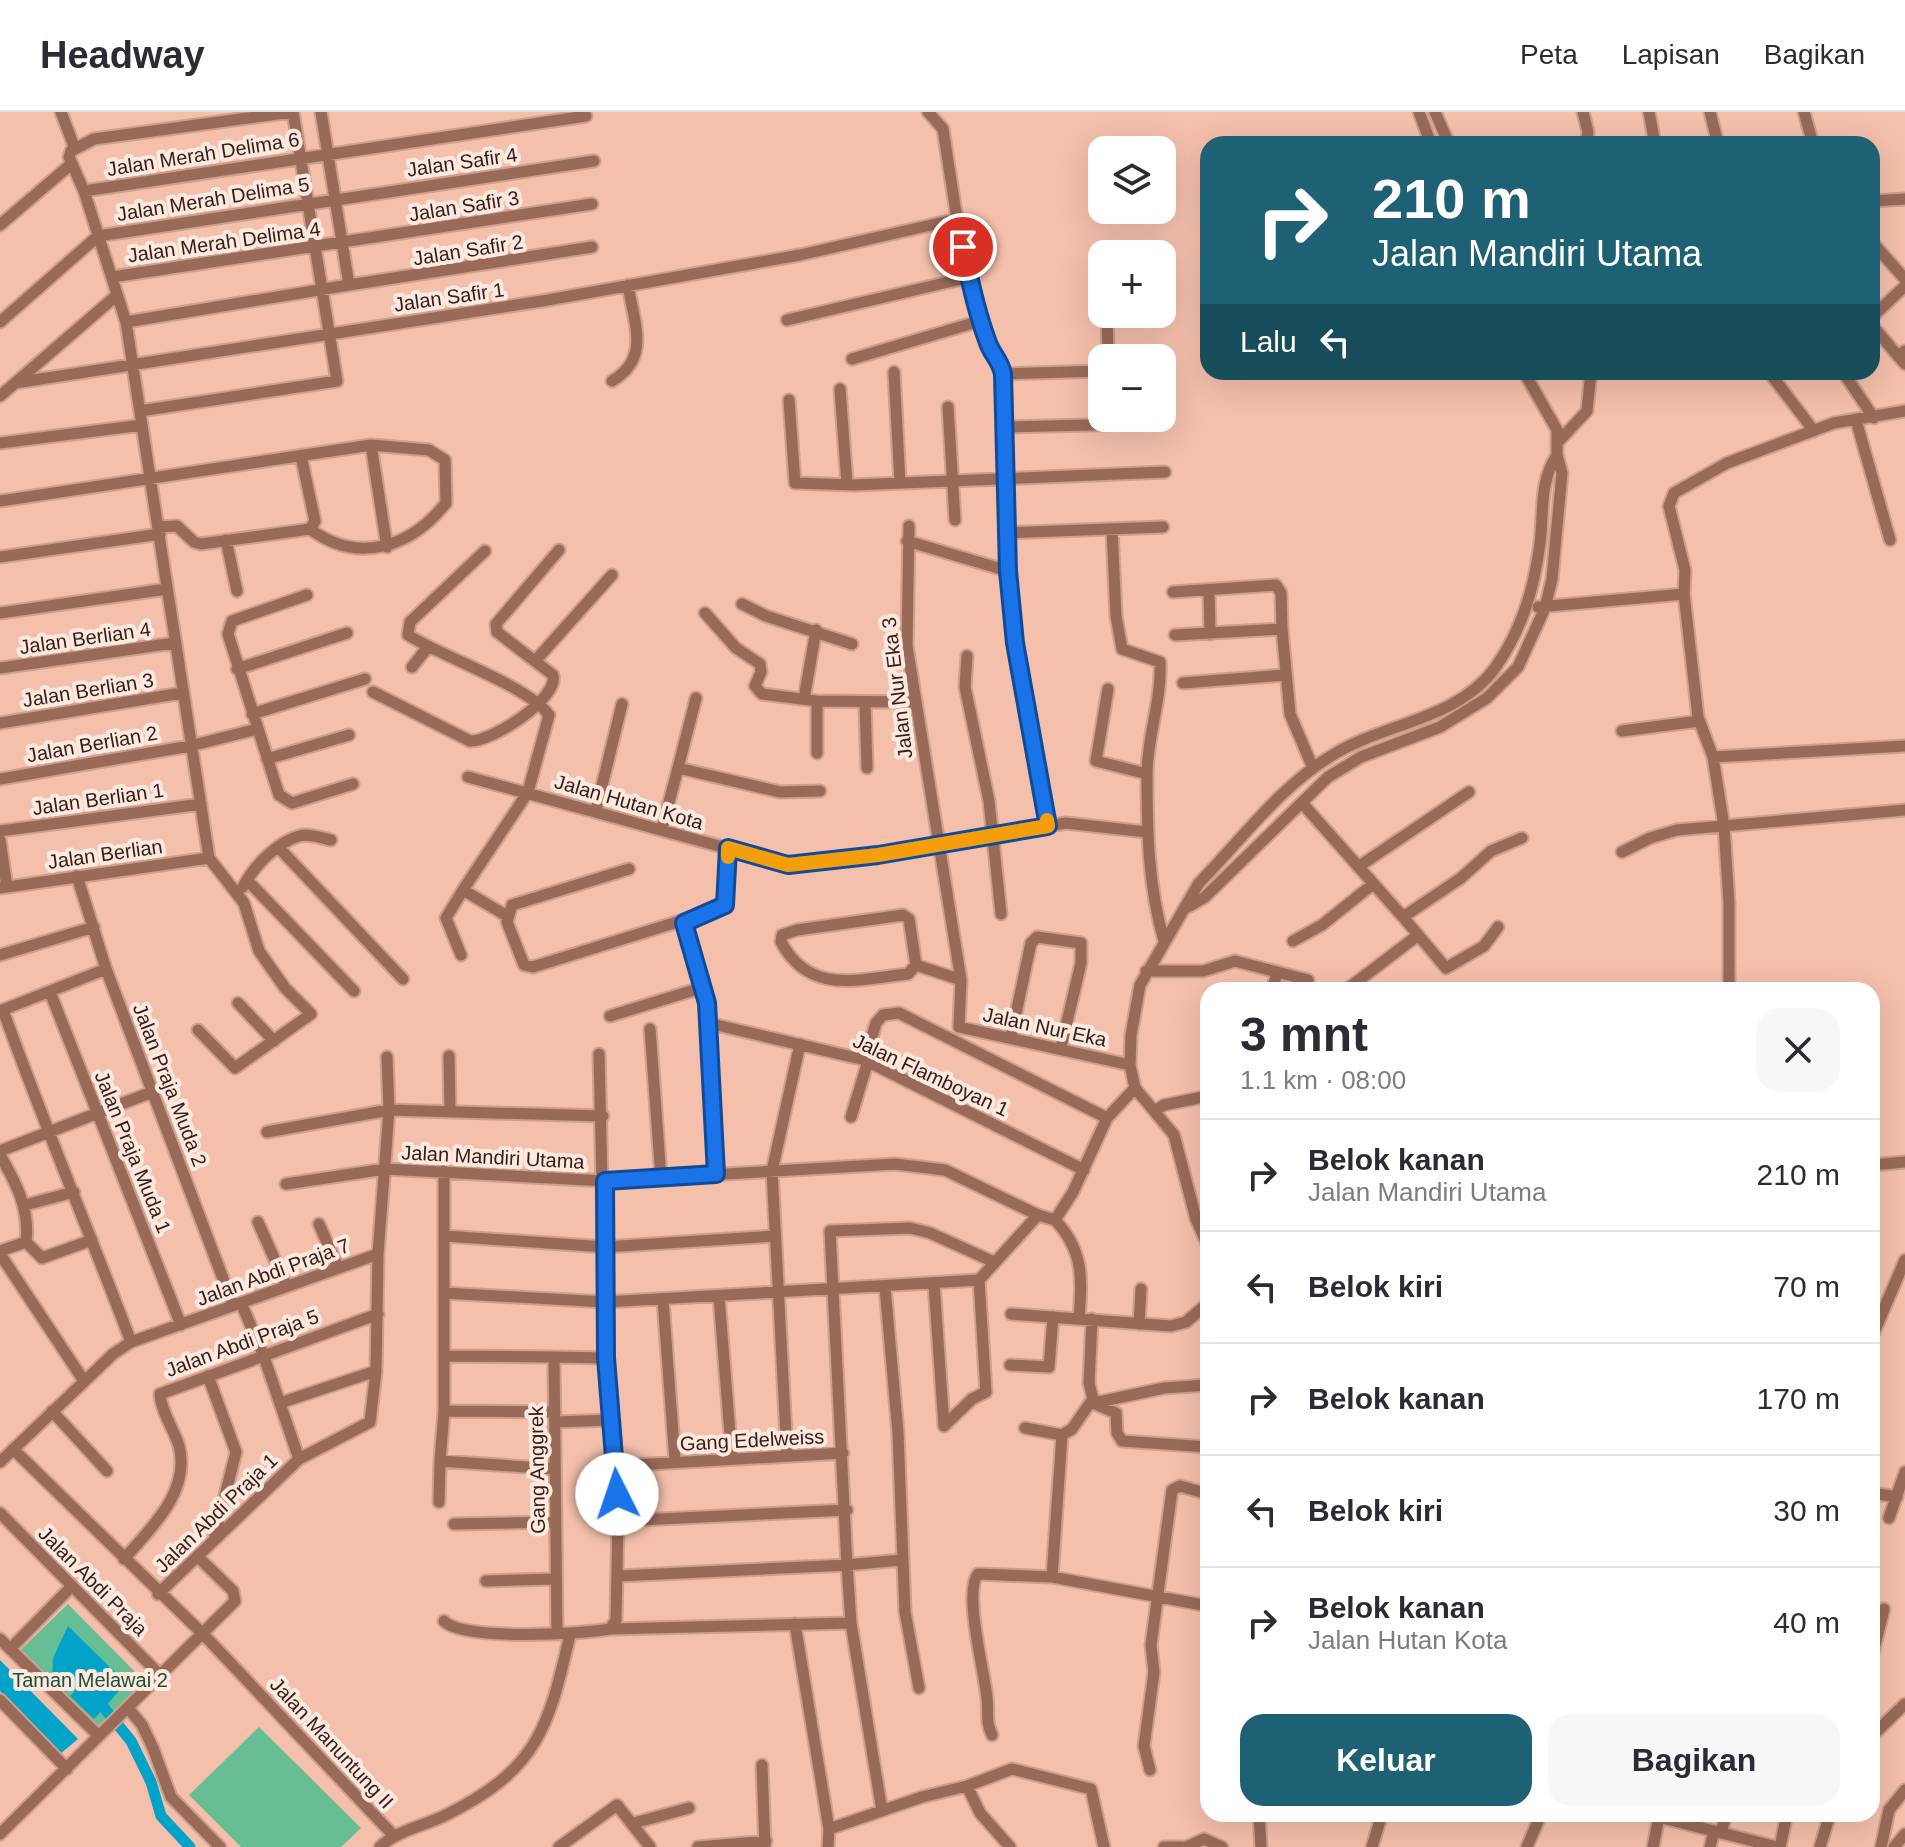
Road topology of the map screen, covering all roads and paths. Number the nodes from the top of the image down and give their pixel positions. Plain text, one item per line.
1 (61, 112) edge
2 (293, 112) edge
3 (321, 112) edge
4 (928, 112) edge
5 (1419, 112) edge
6 (1435, 112) edge
7 (1583, 112) edge
8 (1649, 112) edge
9 (1710, 112) edge
10 (1804, 112) edge
11 (586, 116) dead end
12 (1428, 136) edge
13 (1446, 136) edge
14 (1587, 136) edge
15 (1654, 136) edge
16 (1716, 136) edge
17 (1811, 136) edge
18 (73, 150) junction
19 (328, 152) junction
20 (302, 156) junction
21 (594, 161) dead end
22 (70, 165) junction
23 (84, 191) junction
24 (334, 199) junction
25 (1905, 199) edge
26 (1880, 201) edge
27 (309, 202) junction
28 (592, 204) dead end
29 (957, 219) junction
30 (0, 225) edge
31 (98, 236) junction
32 (341, 243) junction
33 (316, 247) junction
34 (592, 247) dead end
35 (1880, 251) edge
36 (968, 275) junction
37 (112, 277) junction
38 (1905, 279) edge
39 (349, 285) junction
40 (628, 285) junction
41 (1905, 286) edge
42 (323, 289) junction
43 (117, 295) junction
44 (1880, 309) edge
45 (787, 320) dead end
46 (980, 321) junction
47 (0, 322) edge
48 (126, 322) junction
49 (330, 332) junction
50 (1880, 333) edge
51 (1903, 357) edge
52 (852, 359) dead end
53 (134, 366) junction
54 (1088, 371) edge
55 (894, 372) dead end
56 (1003, 374) junction
57 (1528, 380) edge
58 (1590, 380) edge
59 (1775, 380) edge
60 (1848, 380) edge
61 (612, 381) dead end
62 (15, 383) junction
63 (840, 389) dead end
64 (0, 396) edge
65 (789, 400) dead end
66 (948, 407) dead end
67 (140, 411) junction
68 (1905, 411) edge
69 (1874, 418) junction
70 (1856, 420) junction
71 (142, 425) junction
72 (1088, 425) edge
73 (1004, 427) junction
74 (1814, 431) junction
75 (1557, 436) junction
76 (0, 443) edge
77 (371, 445) junction
78 (1557, 455) junction
79 (301, 456) junction
80 (1165, 472) dead end
81 (150, 477) junction
82 (952, 480) junction
83 (1004, 480) junction
84 (900, 483) junction
85 (847, 484) junction
86 (0, 501) edge
87 (955, 520) dead end
88 (909, 526) dead end
89 (1163, 527) dead end
90 (310, 529) junction
91 (1112, 529) junction
92 (159, 530) junction
93 (1006, 533) junction
94 (226, 540) junction
95 (1890, 540) dead end
96 (907, 541) junction
97 (387, 547) junction
98 (559, 550) dead end
99 (485, 551) dead end
100 (0, 557) edge
101 (1008, 571) junction
102 (612, 575) dead end
103 (167, 589) junction
104 (1209, 590) junction
105 (237, 591) dead end
106 (1173, 592) dead end
107 (1684, 594) junction
108 (307, 595) dead end
109 (742, 604) dead end
110 (1528, 607) junction
111 (1545, 608) junction
112 (0, 613) edge
113 (705, 613) dead end
114 (1282, 629) junction
115 (816, 630) junction
116 (347, 633) dead end
117 (1210, 634) junction
118 (1175, 635) dead end
119 (174, 643) junction
120 (852, 644) dead end
121 (427, 648) junction
122 (967, 656) dead end
123 (536, 660) junction
124 (412, 667) dead end
125 (0, 668) edge
126 (237, 669) junction
127 (1284, 675) junction
128 (365, 679) dead end
129 (1183, 683) dead end
130 (1108, 689) dead end
131 (373, 692) dead end
132 (182, 693) junction
133 (696, 698) dead end
134 (804, 699) junction
135 (817, 701) junction
136 (865, 702) junction
137 (915, 702) junction
138 (622, 704) dead end
139 (538, 706) junction
140 (252, 714) junction
141 (1699, 721) junction
142 (0, 723) edge
143 (257, 729) junction
144 (1622, 731) dead end
145 (349, 735) dead end
146 (190, 746) junction
147 (1905, 746) edge
148 (817, 753) dead end
149 (1713, 757) junction
150 (267, 759) junction
151 (678, 768) junction
152 (867, 768) dead end
153 (1313, 768) junction
154 (1147, 774) junction
155 (468, 777) dead end
156 (0, 779) edge
157 (353, 784) dead end
158 (820, 791) dead end
159 (528, 792) junction
160 (1469, 792) dead end
161 (1302, 803) junction
162 (201, 804) junction
163 (596, 810) junction
164 (1905, 810) edge
165 (1048, 826) junction
166 (1724, 826) junction
167 (662, 829) junction
168 (0, 831) edge
169 (1146, 832) junction
170 (992, 834) junction
171 (1522, 838) dead end
172 (0, 840) edge
173 (331, 840) dead end
174 (939, 844) junction
175 (728, 848) junction
176 (280, 849) junction
177 (1622, 852) dead end
178 (209, 858) junction
179 (1358, 867) junction
180 (629, 869) dead end
181 (77, 876) junction
182 (247, 880) junction
183 (1373, 884) junction
184 (3, 887) edge
185 (463, 890) junction
186 (239, 894) junction
187 (1188, 907) junction
188 (1001, 914) dead end
189 (507, 916) junction
190 (1403, 917) junction
191 (684, 923) junction
192 (94, 927) junction
193 (1498, 927) dead end
194 (1417, 936) junction
195 (1164, 941) junction
196 (1293, 941) dead end
197 (0, 955) edge
198 (461, 955) dead end
199 (916, 965) junction
200 (106, 969) junction
201 (1146, 971) junction
202 (1277, 973) junction
203 (958, 977) junction
204 (403, 979) dead end
205 (1308, 980) dead end
206 (1274, 982) edge
207 (1357, 982) edge
208 (1727, 982) edge
209 (704, 987) junction
210 (354, 991) dead end
211 (50, 992) junction
212 (238, 1003) dead end
213 (1, 1011) edge
214 (610, 1016) dead end
215 (708, 1023) junction
216 (959, 1027) junction
217 (650, 1029) dead end
218 (198, 1030) dead end
219 (945, 1035) junction
220 (1011, 1037) junction
221 (274, 1041) junction
222 (800, 1044) junction
223 (1061, 1047) junction
224 (599, 1054) dead end
225 (449, 1056) dead end
226 (387, 1057) dead end
227 (866, 1061) junction
228 (1130, 1065) junction
229 (1135, 1088) junction
230 (152, 1092) junction
231 (1200, 1098) edge
232 (389, 1110) junction
233 (1156, 1110) junction
234 (450, 1112) junction
235 (99, 1113) junction
236 (603, 1116) junction
237 (851, 1117) dead end
238 (1107, 1118) junction
239 (267, 1132) dead end
240 (47, 1135) junction
241 (0, 1153) edge
242 (1905, 1162) edge
243 (1880, 1164) edge
244 (385, 1169) junction
245 (1084, 1170) junction
246 (444, 1171) junction
247 (772, 1171) junction
248 (716, 1174) junction
249 (661, 1178) junction
250 (605, 1181) junction
251 (286, 1184) dead end
252 (74, 1192) junction
253 (25, 1205) junction
254 (1200, 1211) edge
255 (1038, 1215) junction
256 (1055, 1220) junction
257 (258, 1222) dead end
258 (319, 1224) dead end
259 (445, 1236) junction
260 (774, 1236) junction
261 (92, 1240) junction
262 (26, 1242) junction
263 (605, 1247) junction
264 (0, 1252) edge
265 (378, 1254) junction
266 (1905, 1260) edge
267 (994, 1262) junction
268 (338, 1268) junction
269 (979, 1280) junction
270 (934, 1284) junction
271 (286, 1285) junction
272 (885, 1287) junction
273 (1141, 1289) dead end
274 (833, 1291) junction
275 (444, 1293) junction
276 (778, 1294) junction
277 (719, 1297) junction
278 (663, 1300) junction
279 (605, 1302) junction
280 (237, 1304) junction
281 (1200, 1309) edge
282 (378, 1314) junction
283 (1011, 1314) dead end
284 (1053, 1317) junction
285 (1880, 1318) edge
286 (1086, 1319) junction
287 (1139, 1324) junction
288 (181, 1325) junction
289 (131, 1342) junction
290 (263, 1354) junction
291 (444, 1356) junction
292 (554, 1357) junction
293 (606, 1358) junction
294 (1010, 1365) dead end
295 (376, 1371) junction
296 (208, 1376) junction
297 (81, 1384) junction
298 (1200, 1386) edge
299 (1093, 1402) junction
300 (280, 1403) junction
301 (52, 1411) junction
302 (444, 1411) junction
303 (555, 1417) junction
304 (611, 1420) junction
305 (1025, 1428) dead end
306 (1062, 1435) junction
307 (1200, 1446) edge
308 (13, 1449) junction
309 (843, 1453) junction
310 (787, 1454) junction
311 (299, 1459) junction
312 (732, 1459) junction
313 (440, 1461) junction
314 (675, 1461) junction
315 (0, 1462) edge
316 (615, 1466) junction
317 (555, 1469) junction
318 (107, 1471) dead end
319 (1905, 1472) edge
320 (1200, 1492) edge
321 (1880, 1494) edge
322 (1897, 1497) junction
323 (439, 1502) dead end
324 (847, 1510) junction
325 (0, 1513) edge
326 (1889, 1518) dead end
327 (618, 1521) junction
328 (555, 1522) junction
329 (454, 1524) dead end
330 (214, 1538) junction
331 (197, 1556) junction
332 (124, 1559) junction
333 (901, 1560) junction
334 (847, 1565) junction
335 (619, 1576) junction
336 (1052, 1577) junction
337 (556, 1579) junction
338 (486, 1581) dead end
339 (75, 1589) junction
340 (158, 1594) junction
341 (1159, 1599) junction
342 (1200, 1605) edge
343 (1884, 1609) dead end
344 (444, 1621) dead end
345 (851, 1623) junction
346 (795, 1624) junction
347 (1880, 1625) edge
348 (610, 1629) junction
349 (564, 1634) junction
350 (204, 1635) junction
351 (0, 1639) edge
352 (10, 1649) junction
353 (160, 1675) junction
354 (919, 1688) dead end
355 (0, 1700) edge
356 (1905, 1704) edge
357 (128, 1708) junction
358 (1880, 1728) edge
359 (100, 1733) junction
360 (992, 1735) dead end
361 (762, 1765) dead end
362 (70, 1766) junction
363 (1150, 1770) dead end
364 (967, 1786) junction
365 (1905, 1790) edge
366 (689, 1808) dead end
367 (882, 1811) junction
368 (1259, 1822) edge
369 (1380, 1822) edge
370 (1538, 1822) edge
371 (1664, 1822) edge
372 (1683, 1822) edge
373 (1722, 1822) edge
374 (1785, 1822) edge
375 (1828, 1822) edge
376 (634, 1823) junction
377 (1, 1829) edge
378 (829, 1829) junction
379 (1717, 1832) junction
380 (1905, 1834) edge
381 (393, 1835) junction
382 (766, 1844) edge
383 (1764, 1845) edge
384 (220, 1847) edge
385 (380, 1847) edge
386 (559, 1847) edge
387 (650, 1847) edge
388 (698, 1847) edge
389 (828, 1847) edge
390 (1010, 1847) edge
391 (1104, 1847) edge
392 (1164, 1847) edge
393 (1184, 1847) edge
394 (1222, 1847) edge
395 (1261, 1847) edge
396 (1372, 1847) edge
397 (1527, 1847) edge
398 (1653, 1847) edge
399 (1710, 1847) edge
400 (1779, 1847) edge
401 (1820, 1847) edge
402 (1881, 1847) edge
403 (1894, 1847) edge

1 - 18 street
2 - 18 street
2 - 20 street
3 - 19 street
4 - 29 street
5 - 12 street
6 - 13 street
7 - 14 street
8 - 15 street
9 - 16 street
10 - 17 street
11 - 19 street, Jalan Merah Delima 6
18 - 22 street
19 - 20 street, Jalan Merah Delima 6
19 - 24 street
20 - 23 street, Jalan Merah Delima 6
20 - 27 street
21 - 24 street, Jalan Safir 4
22 - 23 street
22 - 30 street
23 - 31 street
24 - 27 street, Jalan Merah Delima 5
24 - 32 street
25 - 26 street
27 - 31 street, Jalan Merah Delima 5
27 - 33 street
28 - 32 street, Jalan Safir 3
29 - 36 street
29 - 40 street, Jalan Safir 1
31 - 37 street
31 - 47 street
32 - 33 street, Jalan Merah Delima 4
32 - 39 street
33 - 37 street, Jalan Merah Delima 4
33 - 42 street
34 - 39 street, Jalan Safir 2
35 - 38 street
36 - 45 street
36 - 46 street
37 - 43 street
39 - 42 street, Jalan Safir 2
40 - 49 street, Jalan Safir 1
40 - 61 street
41 - 44 street
42 - 48 street, Jalan Safir 2
42 - 49 street
43 - 48 street
43 - 62 street
46 - 52 street
46 - 56 street
48 - 53 street
49 - 53 street, Jalan Safir 1
49 - 67 street
50 - 51 street
53 - 62 street, Jalan Safir 1
53 - 67 street
54 - 56 street
55 - 84 street
56 - 73 street
57 - 75 street
58 - 75 street
59 - 74 street
60 - 69 street
62 - 64 street
63 - 85 street
65 - 85 street
66 - 82 street
67 - 71 street
68 - 69 street
69 - 70 street
70 - 74 street
70 - 95 street
71 - 76 street
71 - 81 street
72 - 73 street
73 - 83 street
74 - 107 street
75 - 78 street
77 - 79 street
77 - 97 street
77 - 97 street
78 - 110 street
78 - 111 street
79 - 81 street
79 - 90 street
80 - 83 street
81 - 86 street
81 - 92 street
82 - 83 street
82 - 84 street
82 - 87 street
83 - 93 street
84 - 85 street
88 - 96 street, Jalan Nur Eka 3
89 - 91 street
90 - 94 street
90 - 97 street
91 - 93 street
91 - 154 street
92 - 94 street
92 - 100 street
92 - 103 street
93 - 101 street
94 - 105 street
96 - 101 street
96 - 137 street, Jalan Nur Eka 3
98 - 123 street
99 - 121 street
101 - 165 street
102 - 123 street
103 - 112 street
103 - 119 street
104 - 106 street
104 - 114 street
104 - 117 street
107 - 111 street
107 - 141 street
108 - 126 street
109 - 115 street
110 - 111 street
110 - 153 street
111 - 161 street
113 - 134 street
114 - 117 street
114 - 127 street
115 - 120 street
115 - 134 street
116 - 126 street
117 - 118 street
119 - 125 street, Jalan Berlian 4
119 - 132 street
121 - 124 street
121 - 139 street
122 - 170 street
123 - 139 street
126 - 140 street
127 - 129 street
127 - 153 street
128 - 140 street
130 - 154 street
131 - 139 street
132 - 142 street, Jalan Berlian 3
132 - 146 street
133 - 151 street
134 - 135 street
135 - 136 street
135 - 148 street
136 - 137 street
136 - 152 street
137 - 174 street, Jalan Nur Eka 3
138 - 163 street
139 - 159 street
140 - 143 street
141 - 144 street
141 - 149 street
143 - 146 street, Jalan Berlian 2
143 - 150 street
145 - 150 street
146 - 156 street, Jalan Berlian 2
146 - 162 street
147 - 149 street
149 - 166 street
150 - 157 street
151 - 158 street
151 - 167 street
153 - 187 street
154 - 169 street
155 - 159 street, Jalan Hutan Kota
159 - 163 street, Jalan Hutan Kota
159 - 185 street
160 - 179 street
161 - 179 street
161 - 187 street
162 - 168 street, Jalan Berlian 1
162 - 178 street
163 - 167 street, Jalan Hutan Kota
164 - 166 street
165 - 169 street, Jalan Hutan Kota
165 - 170 street, Jalan Hutan Kota
166 - 177 street
166 - 208 street
167 - 175 street, Jalan Hutan Kota
169 - 195 street
170 - 174 street, Jalan Hutan Kota
170 - 188 street
171 - 190 street
172 - 184 street
173 - 176 street
174 - 175 street, Jalan Hutan Kota
174 - 203 street, Jalan Nur Eka 3
175 - 191 street
176 - 182 street
176 - 204 street
178 - 181 street, Jalan Berlian
178 - 186 street
179 - 183 street
180 - 189 street
181 - 184 street, Jalan Berlian
181 - 192 street, Jalan Praja Muda 2
182 - 186 street
182 - 210 street
183 - 190 street
183 - 196 street
185 - 189 street
185 - 198 street
186 - 221 street
187 - 195 street
189 - 191 street
190 - 194 street
191 - 209 street
192 - 197 street
192 - 200 street, Jalan Praja Muda 2
193 - 194 street
194 - 207 street
195 - 201 street
199 - 199 street
199 - 203 street
200 - 211 street
200 - 230 street, Jalan Praja Muda 2
201 - 202 street
201 - 228 street
202 - 205 street
202 - 206 street
203 - 216 street, Jalan Nur Eka
209 - 214 street
209 - 215 street
211 - 213 street
211 - 235 street, Jalan Praja Muda 1
212 - 221 street
213 - 240 street
215 - 222 street, Jalan Flamboyan 1
215 - 248 street
216 - 219 street
216 - 220 street, Jalan Nur Eka
217 - 249 street
218 - 221 street
219 - 227 street
219 - 238 street
220 - 223 street, Jalan Nur Eka
220 - 223 street
222 - 227 street, Jalan Flamboyan 1
222 - 247 street
223 - 228 street, Jalan Nur Eka
224 - 236 street
225 - 234 street
226 - 232 street, Jalan Abdi Praja 7
227 - 237 street
227 - 245 street, Jalan Flamboyan 1
228 - 229 street
229 - 233 street
229 - 238 street
230 - 235 street
230 - 280 street, Jalan Praja Muda 2
231 - 233 street
232 - 234 street
232 - 239 street
232 - 244 street, Jalan Abdi Praja 7
233 - 254 street
234 - 236 street
235 - 240 street
235 - 288 street, Jalan Praja Muda 1
236 - 250 street
238 - 245 street
240 - 241 street
240 - 252 street
241 - 253 street
242 - 243 street
244 - 246 street, Jalan Mandiri Utama
244 - 251 street, Jalan Mandiri Utama
244 - 265 street, Jalan Abdi Praja 7
245 - 256 street
246 - 250 street, Jalan Mandiri Utama
246 - 259 street
247 - 248 street, Jalan Mandiri Utama
247 - 255 street, Jalan Mandiri Utama
247 - 260 street
248 - 249 street, Jalan Mandiri Utama
249 - 250 street, Jalan Mandiri Utama
250 - 263 street
252 - 253 street
252 - 261 street
253 - 262 street
255 - 256 street, Jalan Mandiri Utama
255 - 267 street
256 - 286 street
257 - 271 street
258 - 268 street
259 - 263 street
259 - 275 street
260 - 263 street
260 - 276 street
261 - 262 street
261 - 289 street
262 - 264 street
263 - 279 street
264 - 297 street
265 - 268 street, Jalan Abdi Praja 7
265 - 282 street
266 - 285 street
267 - 269 street
267 - 274 street
268 - 271 street, Jalan Abdi Praja 7
269 - 270 street
269 - 270 street
270 - 272 street
271 - 280 street, Jalan Abdi Praja 7
272 - 274 street
272 - 333 street
273 - 287 street
274 - 276 street
274 - 309 street
275 - 279 street
275 - 291 street
276 - 277 street
276 - 310 street
277 - 278 street
277 - 312 street
278 - 279 street
278 - 314 street
279 - 293 street
280 - 288 street, Jalan Abdi Praja 7
280 - 290 street, Jalan Praja Muda 2
281 - 287 street
282 - 290 street, Jalan Abdi Praja 5
282 - 295 street
283 - 284 street
284 - 286 street
284 - 294 street
286 - 287 street
286 - 299 street
288 - 289 street, Jalan Abdi Praja 7
289 - 297 street, Jalan Abdi Praja 7
290 - 296 street, Jalan Abdi Praja 5
290 - 300 street, Jalan Praja Muda 2
291 - 292 street
291 - 302 street
292 - 293 street
292 - 303 street, Gang Anggrek
293 - 304 street
295 - 300 street
295 - 311 street, Jalan Abdi Praja 1
296 - 330 street
296 - 332 street, Jalan Abdi Praja 5
297 - 301 street, Jalan Abdi Praja 7
298 - 299 street
299 - 306 street
299 - 307 street
300 - 311 street, Jalan Praja Muda 2
301 - 308 street, Jalan Abdi Praja 7
301 - 318 street
302 - 303 street
302 - 313 street
303 - 304 street
303 - 317 street, Gang Anggrek
304 - 316 street
305 - 306 street
306 - 336 street
308 - 315 street, Jalan Abdi Praja 7
308 - 332 street, Jalan Manuntung II
309 - 310 street, Gang Edelweiss
309 - 324 street
310 - 312 street, Gang Edelweiss
311 - 330 street, Jalan Abdi Praja 1
312 - 314 street, Gang Edelweiss
313 - 317 street
313 - 323 street
314 - 316 street, Gang Edelweiss
316 - 327 street
317 - 328 street, Gang Anggrek
319 - 322 street
320 - 341 street
321 - 322 street
322 - 326 street
324 - 327 street
324 - 334 street
325 - 339 street, Jalan Abdi Praja
327 - 335 street
328 - 329 street
328 - 337 street, Gang Anggrek
330 - 331 street, Jalan Abdi Praja 1
331 - 340 street, Jalan Abdi Praja 1
331 - 350 street
332 - 340 street, Jalan Manuntung II
333 - 334 street
333 - 354 street
334 - 335 street
334 - 345 street
335 - 348 street
336 - 341 street
336 - 360 street
337 - 338 street
337 - 349 street, Gang Anggrek
339 - 352 street
339 - 353 street, Jalan Abdi Praja
340 - 350 street, Jalan Manuntung II
341 - 342 street
341 - 363 street
343 - 347 street
344 - 349 street
345 - 346 street
345 - 367 street
346 - 348 street
346 - 378 street
348 - 349 street
349 - 381 street, Jalan Manuntung II
350 - 353 street
350 - 381 street, Jalan Manuntung II
351 - 352 street
352 - 359 street
353 - 357 street
355 - 362 street
356 - 358 street
357 - 359 street
357 - 384 street
359 - 362 street
361 - 382 street
362 - 377 street
364 - 367 street
364 - 390 street
364 - 391 street
365 - 402 street
366 - 376 street
367 - 378 street
368 - 395 street
369 - 396 street
370 - 397 street
371 - 398 street
372 - 379 street
373 - 379 street
374 - 400 street
375 - 401 street
376 - 386 street
376 - 387 street
378 - 389 street
379 - 383 street
379 - 399 street
380 - 403 street
381 - 385 street
382 - 388 street
383 - 400 street
392 - 393 street
393 - 394 street

